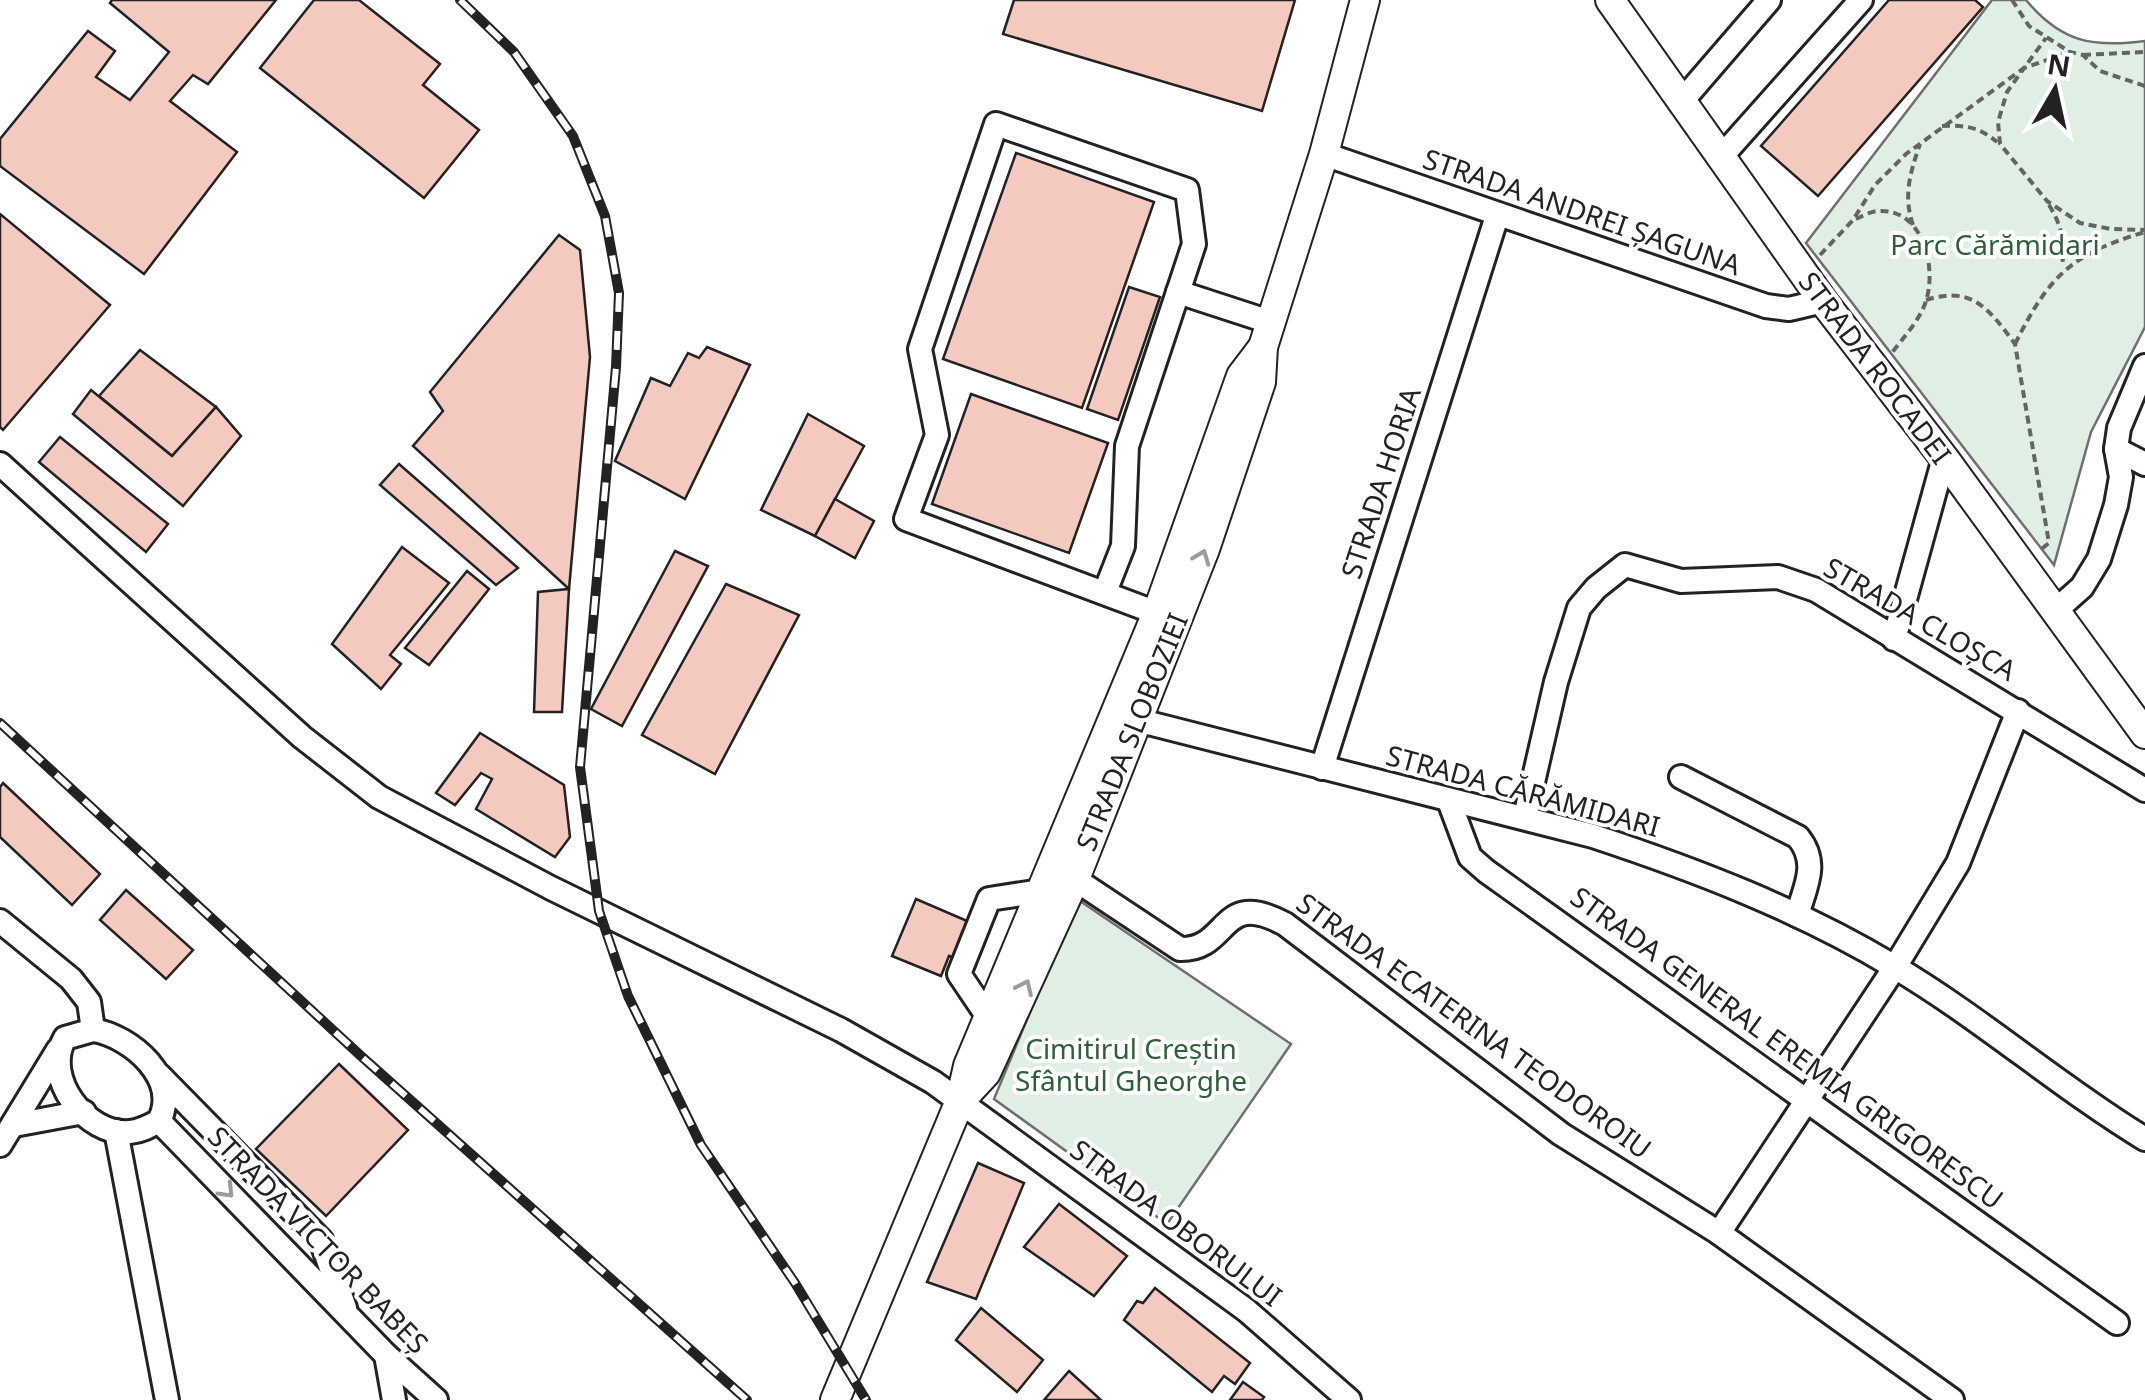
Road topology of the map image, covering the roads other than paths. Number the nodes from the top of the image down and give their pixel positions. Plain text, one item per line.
1 (1365, 0) edge
2 (1610, 0) edge
3 (1769, 0) edge
4 (1862, 0) edge
5 (1682, 102) junction
6 (1324, 154) junction
7 (1721, 157) junction
8 (1497, 216) junction
9 (1178, 292) junction
10 (1823, 301) junction
11 (1267, 335) junction
12 (2145, 366) edge
13 (2116, 448) junction
14 (1944, 458) junction
15 (0, 464) edge
16 (2145, 464) edge
17 (1104, 592) junction
18 (2055, 611) junction
19 (1157, 613) junction
20 (1894, 639) junction
21 (2018, 711) junction
22 (1127, 718) junction
23 (2145, 734) edge
24 (1322, 768) junction
25 (1681, 777) dead end
26 (2145, 790) edge
27 (1449, 801) junction
28 (1524, 817) junction
29 (1055, 880) junction
30 (1797, 914) junction
31 (0, 921) edge
32 (1895, 967) junction
33 (988, 1017) junction
34 (93, 1030) junction
35 (58, 1050) junction
36 (154, 1070) junction
37 (1807, 1098) junction
38 (960, 1101) junction
39 (84, 1112) junction
40 (160, 1121) junction
41 (14, 1126) junction
42 (116, 1131) junction
43 (2145, 1138) edge
44 (0, 1146) edge
45 (1718, 1233) junction
46 (348, 1316) junction
47 (2117, 1324) dead end
48 (386, 1355) junction
49 (167, 1400) edge
50 (394, 1400) edge
51 (436, 1400) edge
52 (836, 1400) edge
53 (1349, 1400) edge
54 (1952, 1400) edge

1 - 6 main road, STRADA SLOBOZIEI
2 - 5 main road, STRADA ROCADEI
3 - 5 street
4 - 7 street
5 - 7 main road, STRADA ROCADEI
6 - 8 street, STRADA ANDREI ȘAGUNA
6 - 11 main road, STRADA SLOBOZIEI
7 - 10 main road, STRADA ROCADEI
8 - 10 street, STRADA ANDREI ȘAGUNA
8 - 24 street, STRADA HORIA
9 - 11 street
9 - 17 street
9 - 17 street
10 - 14 main road, STRADA ROCADEI
11 - 19 main road, STRADA SLOBOZIEI
22 -> 11 main road, STRADA SLOBOZIEI
12 - 13 street
13 - 16 street
13 - 18 street
14 - 18 main road, STRADA ROCADEI
14 - 20 street
15 - 38 street, STRADA OBORULUI
17 - 19 street
18 - 23 main road, STRADA ROCADEI
19 - 22 main road, STRADA SLOBOZIEI
20 - 21 street, STRADA CLOȘCA
20 - 28 street, STRADA CLOȘCA
21 - 26 street, STRADA CLOȘCA
21 - 32 street
22 - 24 street, STRADA CĂRĂMIDARI
22 - 29 main road, STRADA SLOBOZIEI
24 - 27 street, STRADA CĂRĂMIDARI
25 - 30 street
27 - 28 street, STRADA CĂRĂMIDARI
27 - 37 street, STRADA GENERAL EREMIA GRIGORESCU
28 - 30 street, STRADA CĂRĂMIDARI
29 - 33 main road, STRADA SLOBOZIEI
29 - 33 street
38 -> 29 main road, STRADA SLOBOZIEI
29 - 45 street, STRADA ECATERINA TEODOROIU
30 - 32 street, STRADA CĂRĂMIDARI
31 - 34 street
32 - 37 street
32 - 43 street, STRADA CĂRĂMIDARI
33 - 38 main road, STRADA SLOBOZIEI
34 - 35 street
34 - 36 street
35 - 39 street
35 - 41 street
36 - 40 street
36 - 46 street
37 - 45 street
37 - 47 street, STRADA GENERAL EREMIA GRIGORESCU
38 - 52 main road, STRADA SLOBOZIEI
38 - 53 street, STRADA OBORULUI
39 - 41 street
39 - 42 street
40 - 42 street
40 -> 46 street, STRADA VICTOR BABEȘ
41 - 44 street
42 - 49 street
45 - 54 street, STRADA ECATERINA TEODOROIU
46 - 48 street, STRADA VICTOR BABEȘ
48 - 50 street
48 - 51 street, STRADA VICTOR BABEȘ

